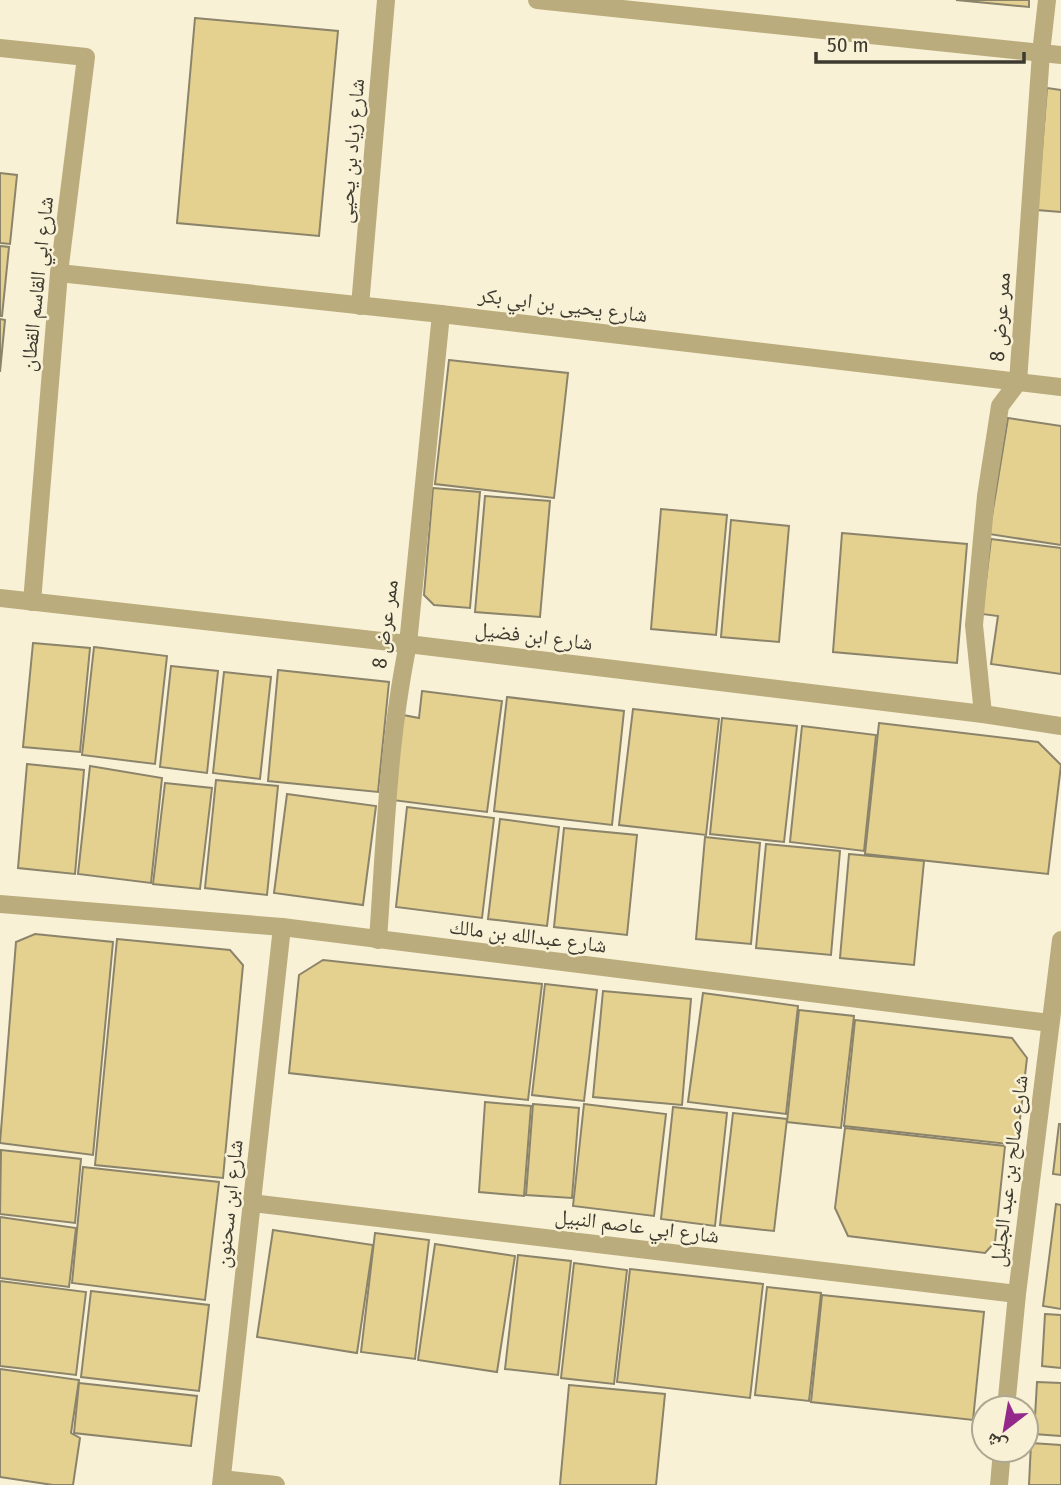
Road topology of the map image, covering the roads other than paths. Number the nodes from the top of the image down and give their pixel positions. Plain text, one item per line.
1 (386, 0) edge
2 (537, 0) edge
3 (1047, 0) edge
4 (671, 7) edge
5 (0, 48) edge
6 (1041, 53) junction
7 (1061, 55) edge
8 (59, 274) junction
9 (360, 306) junction
10 (441, 314) junction
11 (1018, 382) junction
12 (1061, 387) edge
13 (0, 598) edge
14 (32, 602) junction
15 (408, 644) junction
16 (983, 715) junction
17 (1061, 726) edge
18 (0, 904) edge
19 (282, 927) junction
20 (378, 940) junction
21 (1061, 940) edge
22 (1050, 1023) junction
23 (252, 1203) junction
24 (1017, 1294) junction
25 (1007, 1394) edge
26 (1001, 1464) edge
27 (222, 1482) edge
28 (276, 1485) edge
29 (999, 1485) edge

1 - 9 street, شارع زياد بن يحيى
2 - 4 street
3 - 6 street, ممر عرض 8
4 - 6 street
5 - 8 street, شارع ابي القاسم القطان
6 - 7 street
6 - 11 street, ممر عرض 8
8 - 9 street, شارع يحيى بن ابي بكر
8 - 14 street, شارع ابي القاسم القطان
9 - 10 street, شارع يحيى بن ابي بكر
10 - 11 street, شارع يحيى بن ابي بكر
10 - 15 street, ممر عرض 8
11 - 12 street, شارع يحيى بن ابي بكر
11 - 16 street, ممر عرض 8
13 - 14 street, شارع ابن فضيل
14 - 15 street, شارع ابن فضيل
15 - 16 street, شارع ابن فضيل
15 - 20 street, ممر عرض 8
16 - 17 street, شارع ابن فضيل
18 - 19 street, شارع عبدالله بن مالك
19 - 20 street, شارع عبدالله بن مالك
19 - 23 street, شارع ابن سحنون
20 - 22 street, شارع عبدالله بن مالك
21 - 22 street, شارع صالح بن عبد الجليل
22 - 24 street, شارع صالح بن عبد الجليل
23 - 24 street, شارع ابي عاصم النبيل
23 - 27 street, شارع ابن سحنون
24 - 25 street, شارع صالح بن عبد الجليل
26 - 29 street
27 - 28 street

